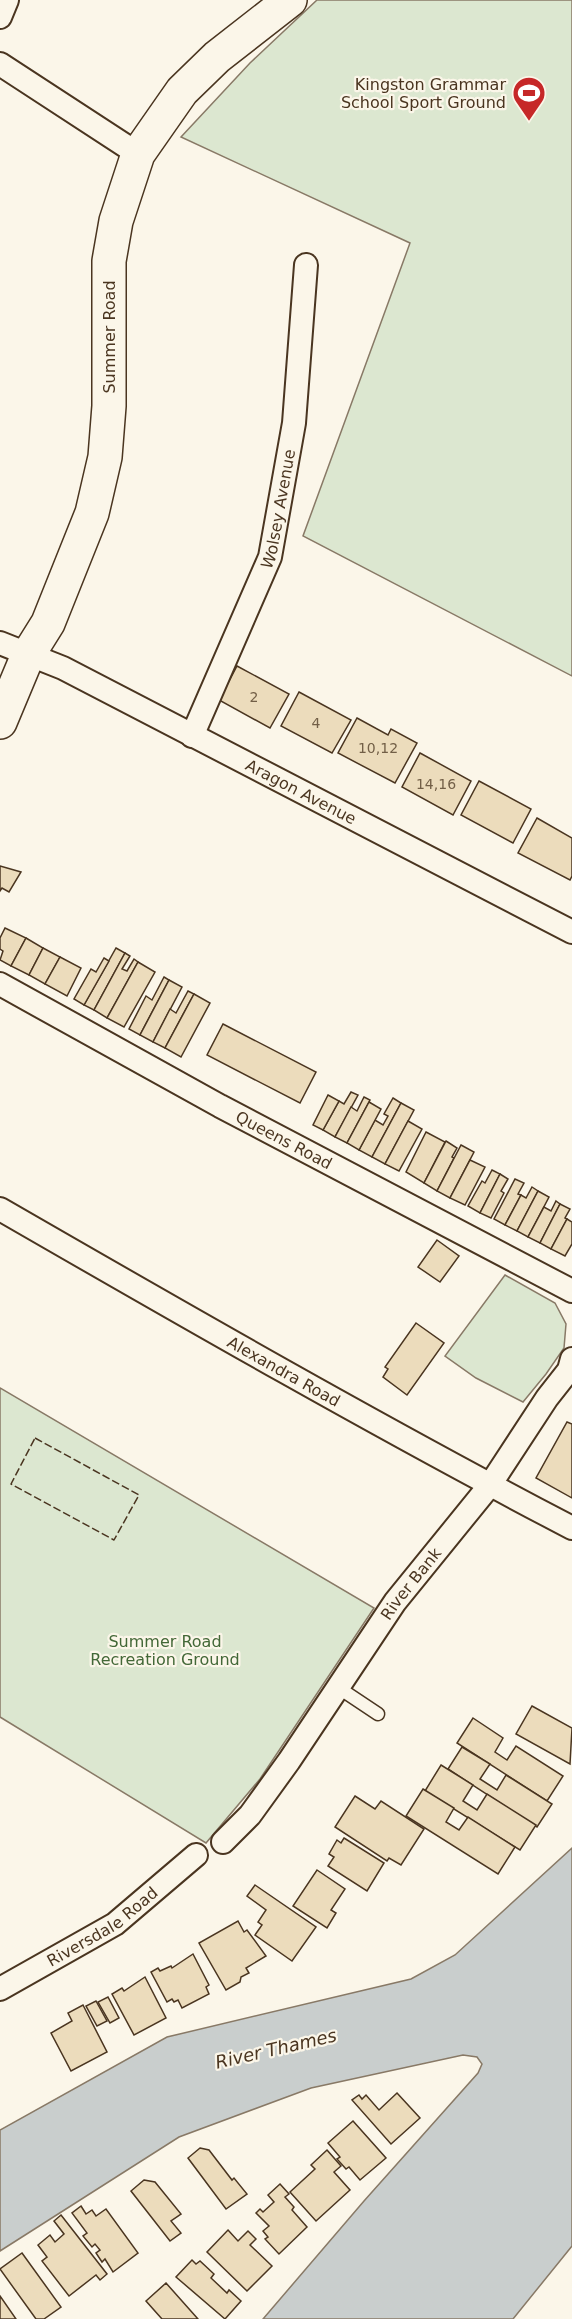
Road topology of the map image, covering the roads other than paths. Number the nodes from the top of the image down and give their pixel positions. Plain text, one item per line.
1 (7, 0) edge
2 (290, 0) edge
3 (0, 17) edge
4 (0, 64) edge
5 (138, 154) junction
6 (306, 265) dead end
7 (14, 649) edge
8 (0, 722) edge
9 (192, 736) junction
10 (572, 932) edge
11 (0, 984) edge
12 (0, 1209) edge
13 (572, 1291) edge
14 (572, 1359) edge
15 (490, 1485) junction
16 (572, 1528) edge
17 (339, 1688) junction
18 (378, 1714) dead end
19 (223, 1842) dead end
20 (196, 1855) dead end
21 (0, 1989) edge

1 - 3 street
2 - 5 street, Summer Road
4 - 5 street
5 - 7 street, Summer Road
6 - 9 street, Wolsey Avenue
7 - 8 street, Summer Road
7 - 9 street, Aragon Avenue
9 - 10 street, Aragon Avenue
11 - 13 street, Queens Road
12 - 15 street, Alexandra Road
14 - 15 street, River Bank
15 - 16 street, Alexandra Road
15 - 17 street, River Bank
17 - 18 lane
17 - 19 street, River Bank
20 - 21 street, Riversdale Road

